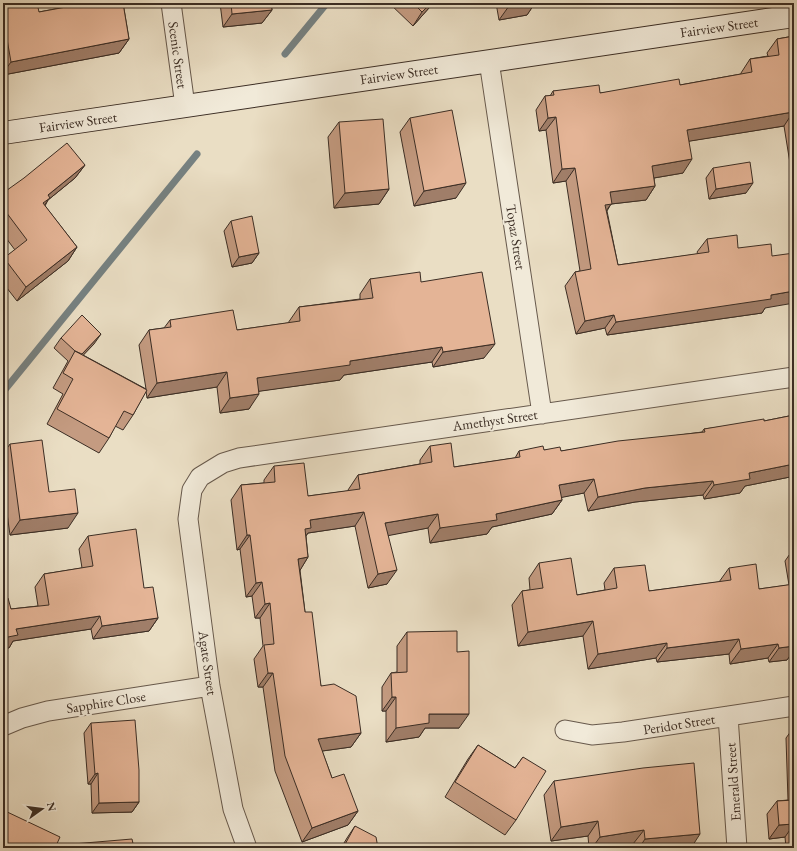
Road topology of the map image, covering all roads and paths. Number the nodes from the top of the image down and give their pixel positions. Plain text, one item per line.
1 (171, 3) edge
2 (794, 16) edge
3 (489, 61) junction
4 (185, 106) junction
5 (3, 133) edge
6 (794, 377) edge
7 (542, 414) junction
8 (200, 477) joint
9 (210, 686) junction
10 (794, 706) edge
11 (728, 716) junction
12 (3, 726) edge
13 (564, 730) dead end
14 (247, 848) edge
15 (737, 848) edge

1 - 4 street, Scenic Street
2 - 3 street, Fairview Street
3 - 4 street, Fairview Street
3 - 7 street, Topaz Street
4 - 5 street, Fairview Street
6 - 7 street, Amethyst Street
7 - 8 street, Amethyst Street
8 - 9 street, Agate Street
9 - 12 street, Sapphire Close
9 - 14 street, Agate Street
10 - 11 street, Peridot Street
11 - 13 street, Peridot Street
11 - 15 street, Emerald Street

